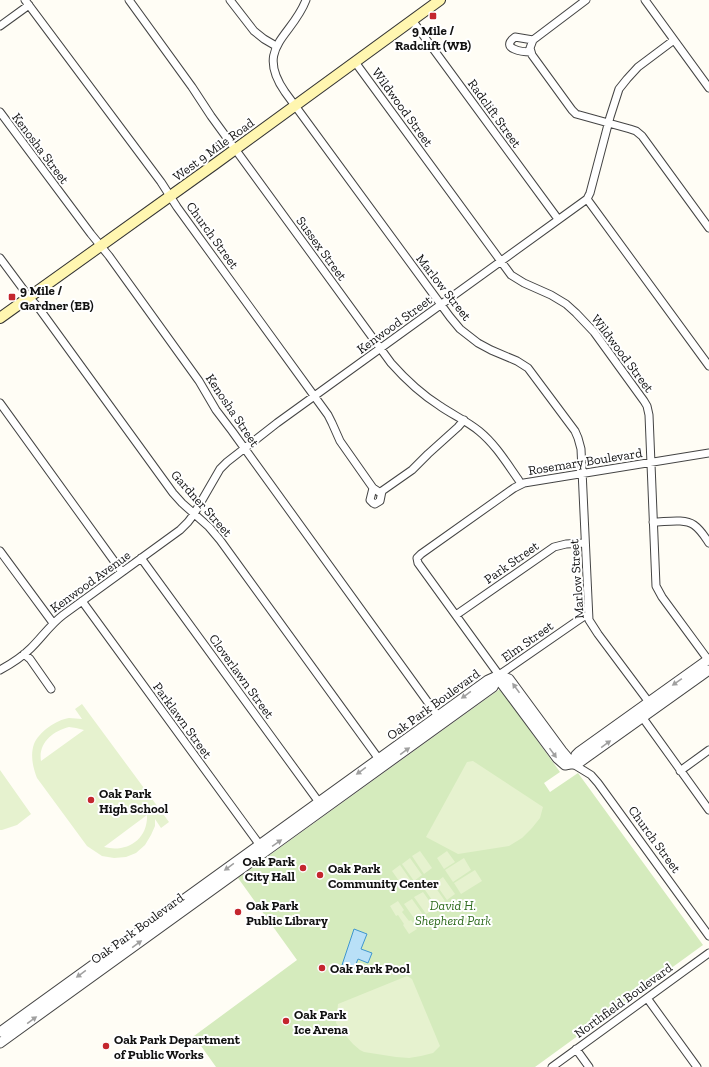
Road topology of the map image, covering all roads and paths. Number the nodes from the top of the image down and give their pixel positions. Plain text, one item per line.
1 (129, 0) edge
2 (230, 0) edge
3 (306, 0) edge
4 (440, 0) edge
5 (586, 0) edge
6 (645, 0) edge
7 (27, 3) edge
8 (412, 20) junction
9 (0, 26) edge
10 (533, 40) junction
11 (674, 40) junction
12 (276, 46) junction
13 (531, 52) junction
14 (355, 62) junction
15 (709, 88) edge
16 (294, 106) junction
17 (0, 112) edge
18 (608, 123) junction
19 (235, 149) junction
20 (169, 197) junction
21 (587, 199) junction
22 (558, 220) junction
23 (709, 228) edge
24 (100, 246) junction
25 (0, 258) edge
26 (500, 262) junction
27 (30, 297) junction
28 (440, 305) junction
29 (0, 318) edge
30 (380, 349) junction
31 (709, 366) edge
32 (314, 397) junction
33 (0, 403) edge
34 (464, 420) junction
35 (244, 449) junction
36 (709, 453) edge
37 (651, 462) junction
38 (583, 473) junction
39 (521, 484) junction
40 (373, 488) junction
41 (382, 491) junction
42 (194, 514) junction
43 (653, 522) junction
44 (709, 542) edge
45 (585, 544) junction
46 (0, 551) edge
47 (142, 558) junction
48 (417, 558) joint
49 (122, 572) junction
50 (82, 601) junction
51 (456, 616) junction
52 (588, 616) junction
53 (53, 623) junction
54 (24, 654) junction
55 (709, 663) edge
56 (0, 670) edge
57 (499, 675) junction
58 (51, 689) dead end
59 (652, 706) junction
60 (640, 714) junction
61 (441, 719) junction
62 (709, 750) edge
63 (381, 762) junction
64 (573, 764) junction
65 (680, 771) junction
66 (321, 805) junction
67 (709, 810) edge
68 (262, 849) junction
69 (709, 936) edge
70 (709, 953) edge
71 (647, 998) junction
72 (0, 1032) edge
73 (0, 1043) edge
74 (576, 1049) junction
75 (552, 1067) edge
76 (589, 1067) edge
77 (697, 1067) edge

1 - 19 street, Sussex Street
2 - 12 street
3 - 12 street, Marlow Street
4 - 8 main road, West 9 Mile Road
5 - 10 street
6 - 11 street
7 - 9 street
7 - 20 street, Church Street
8 - 14 main road, West 9 Mile Road
8 - 22 street, Radclift Street
10 - 13 street
10 - 13 street
11 - 15 street
11 - 18 street
12 - 16 street, Marlow Street
13 - 18 street
14 - 16 main road, West 9 Mile Road
14 - 26 street, Wildwood Street
16 - 19 main road, West 9 Mile Road
16 - 28 street, Marlow Street
17 - 24 street, Kenosha Street
18 - 21 street
18 - 23 street
19 - 20 main road, West 9 Mile Road
19 - 30 street, Sussex Street
20 - 24 main road, West 9 Mile Road
20 - 32 street, Church Street
21 - 22 street, Kenwood Street
21 - 31 street
22 - 26 street, Kenwood Street
24 - 27 main road, West 9 Mile Road
24 - 35 street, Kenosha Street
25 - 27 street, Gardner Street
26 - 28 street, Kenwood Street
26 - 37 street, Wildwood Street
27 - 29 main road, West 9 Mile Road
27 - 42 street, Gardner Street
28 - 30 street, Kenwood Street
28 - 38 street, Marlow Street
30 - 32 street, Kenwood Street
30 - 34 street, Sussex Street
32 - 35 street, Kenwood Street
32 - 40 street, Church Street
33 - 49 street
34 - 39 street, Sussex Street
34 - 41 street, Church Street
35 - 42 street, Kenwood Street
35 - 61 street, Kenosha Street
36 - 37 street, Rosemary Boulevard
37 - 38 street, Rosemary Boulevard
37 - 43 street, Wildwood Street
38 - 39 street, Rosemary Boulevard
38 - 45 street, Marlow Street
39 - 48 street, Rosemary Boulevard
40 - 41 street
40 - 41 street, Church Street
42 - 47 street, Kenwood Street
42 - 63 street, Gardner Street
43 - 44 street
43 - 55 street, Wildwood Street
45 - 51 street, Park Street
45 - 52 street, Marlow Street
46 - 53 street
47 - 49 street, Kenwood Avenue
47 - 66 street, Cloverlawn Street
48 - 51 street, Church Street
49 - 50 street, Kenwood Avenue
50 - 53 street, Kenwood Avenue
50 - 68 street, Parklawn Street
51 - 57 street, Church Street
52 - 57 street, Elm Street
52 - 59 street, Marlow Street
53 - 54 street
54 - 56 street
54 - 58 street
55 - 59 street
57 - 61 street, Oak Park Boulevard
57 - 64 street, Church Street
59 - 60 street
60 - 64 street
60 - 65 street
61 - 63 street, Oak Park Boulevard
62 - 65 street
63 - 66 street, Oak Park Boulevard
64 - 69 street, Church Street
65 - 67 street
66 - 68 street, Oak Park Boulevard
68 -> 72 street, Oak Park Boulevard
73 -> 68 street, Oak Park Boulevard
70 - 71 street, Northfield Boulevard
71 - 74 street, Northfield Boulevard
71 - 77 street
74 - 75 street, Northfield Boulevard
74 - 76 street

